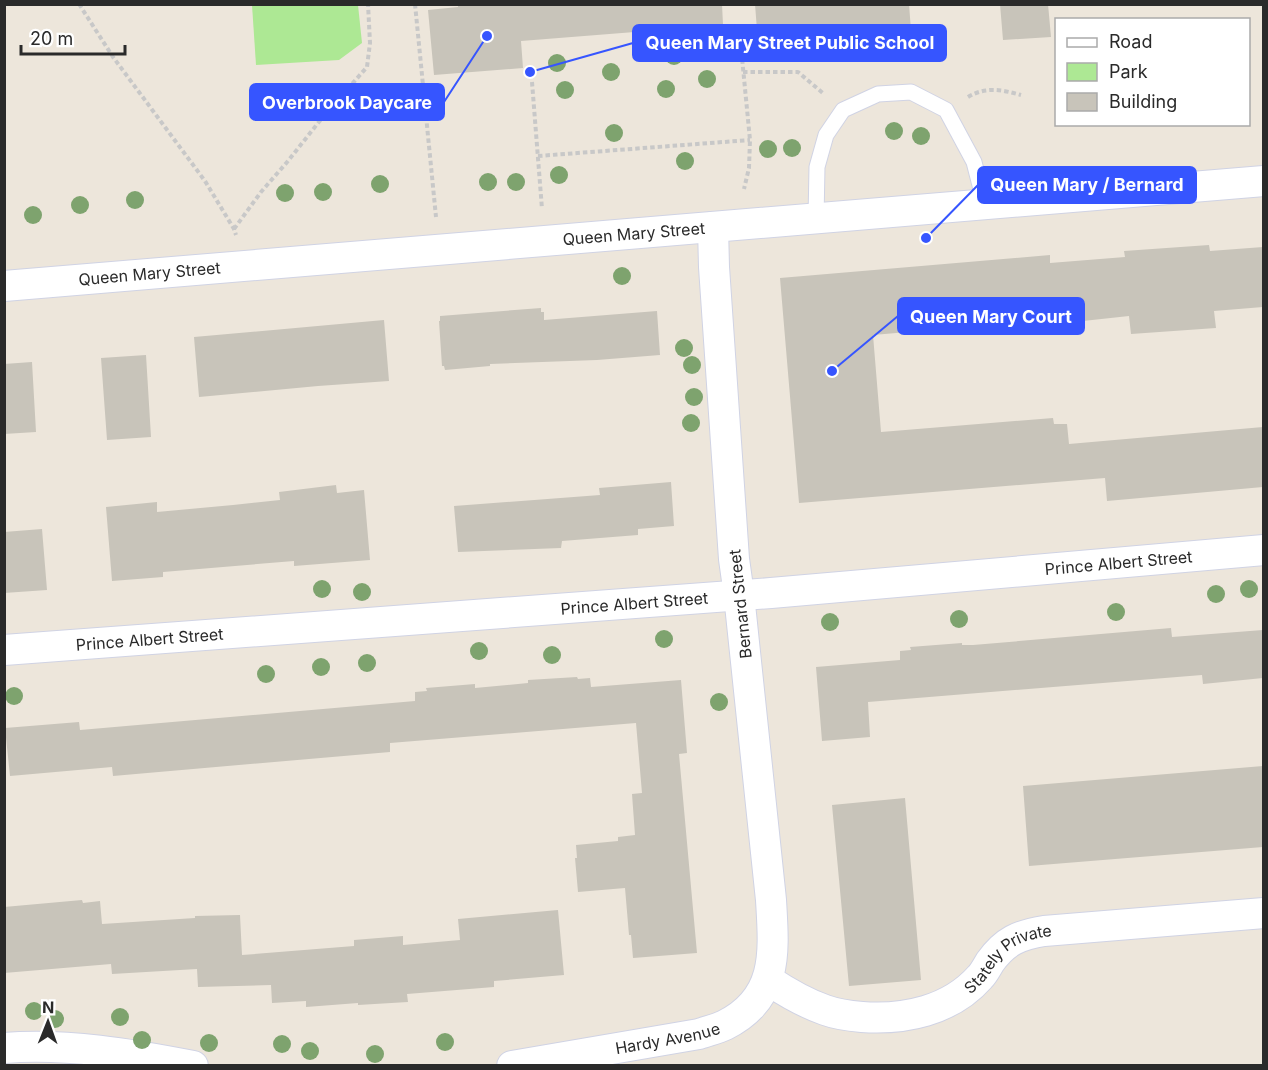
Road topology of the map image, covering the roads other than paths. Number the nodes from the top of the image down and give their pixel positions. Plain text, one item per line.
1 (1263, 181) edge
2 (985, 206) junction
3 (816, 219) junction
4 (713, 227) junction
5 (4, 286) edge
6 (1263, 550) edge
7 (739, 595) junction
8 (4, 650) edge
9 (1263, 913) edge
10 (768, 980) junction
11 (4, 1048) edge
12 (193, 1065) edge
13 (512, 1065) edge

1 - 2 street, Queen Mary Street
2 - 3 street, Queen Mary Street
2 - 3 lane
3 - 4 street, Queen Mary Street
4 - 5 street, Queen Mary Street
4 - 7 street, Bernard Street
6 - 7 street, Prince Albert Street
7 - 8 street, Prince Albert Street
7 - 10 street, Bernard Street
9 - 10 street, Stately Private
10 - 13 street, Hardy Avenue
11 - 12 street

